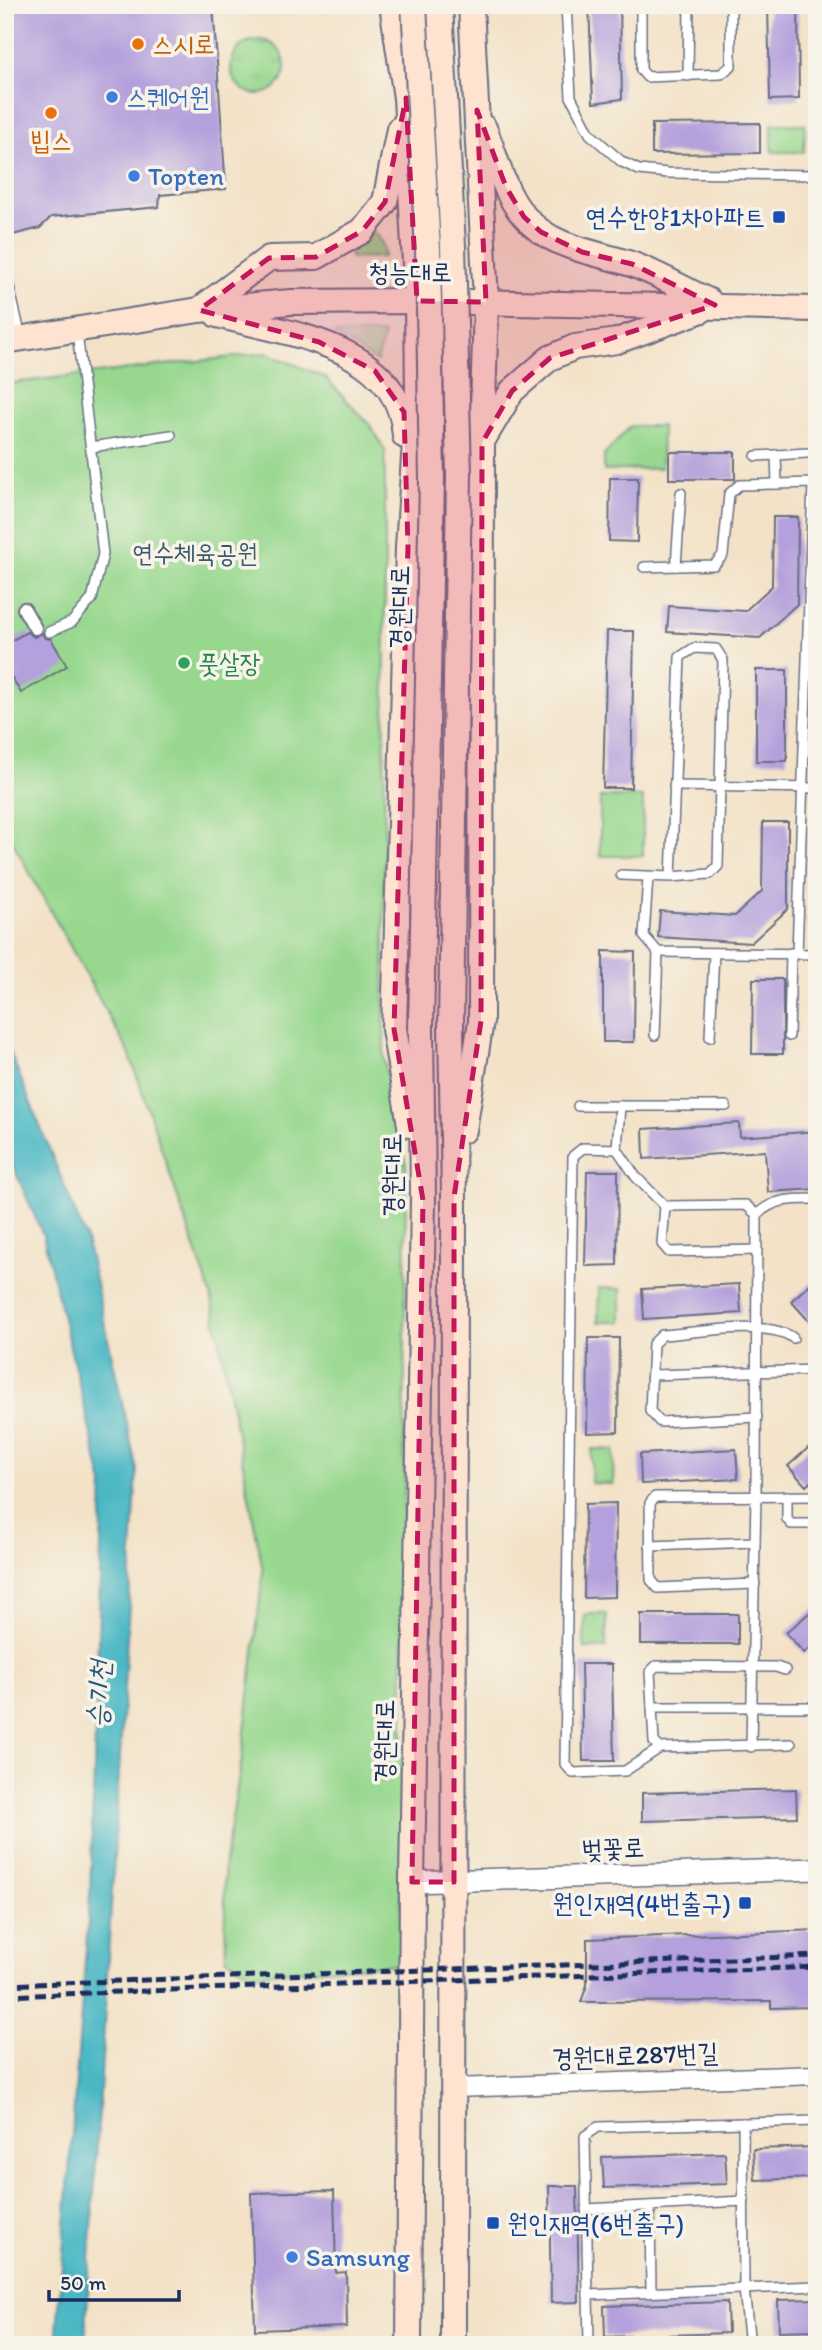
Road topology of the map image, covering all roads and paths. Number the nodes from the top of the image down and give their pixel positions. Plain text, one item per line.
1 (392, 5) edge
2 (414, 5) edge
3 (440, 5) edge
4 (471, 5) edge
5 (566, 5) edge
6 (641, 5) edge
7 (689, 5) edge
8 (731, 5) edge
9 (688, 76) junction
10 (406, 98) junction
11 (477, 110) junction
12 (817, 175) edge
13 (5, 269) edge
14 (417, 301) junction
15 (486, 302) junction
16 (715, 305) junction
17 (817, 309) edge
18 (199, 310) junction
19 (77, 332) junction
20 (13, 340) edge
21 (171, 435) dead end
22 (482, 443) junction
23 (91, 447) junction
24 (807, 453) dead end
25 (776, 455) junction
26 (756, 456) dead end
27 (815, 483) edge
28 (777, 484) junction
29 (681, 493) dead end
30 (408, 547) junction
31 (676, 566) junction
32 (644, 567) dead end
33 (24, 609) dead end
34 (35, 628) dead end
35 (49, 632) dead end
36 (674, 786) junction
37 (719, 786) junction
38 (805, 788) junction
39 (817, 788) edge
40 (621, 875) dead end
41 (648, 877) junction
42 (671, 877) junction
43 (657, 953) junction
44 (714, 953) junction
45 (794, 953) junction
46 (817, 954) edge
47 (656, 1035) dead end
48 (789, 1036) dead end
49 (710, 1037) dead end
50 (578, 1106) dead end
51 (620, 1106) junction
52 (726, 1106) dead end
53 (617, 1149) junction
54 (454, 1197) junction
55 (817, 1199) edge
56 (423, 1200) junction
57 (665, 1206) junction
58 (757, 1214) junction
59 (757, 1250) junction
60 (757, 1329) junction
61 (793, 1338) dead end
62 (817, 1370) edge
63 (757, 1371) junction
64 (652, 1375) junction
65 (757, 1417) junction
66 (757, 1495) junction
67 (788, 1496) junction
68 (817, 1496) edge
69 (817, 1524) edge
70 (755, 1542) junction
71 (650, 1546) junction
72 (755, 1584) junction
73 (753, 1668) junction
74 (785, 1670) dead end
75 (752, 1706) junction
76 (652, 1707) junction
77 (817, 1707) edge
78 (791, 1744) dead end
79 (751, 1747) junction
80 (660, 1748) junction
81 (817, 1869) edge
82 (412, 1882) junction
83 (454, 1882) junction
84 (817, 2075) edge
85 (454, 2088) junction
86 (817, 2120) edge
87 (743, 2123) junction
88 (744, 2201) junction
89 (650, 2206) junction
90 (586, 2209) junction
91 (817, 2286) edge
92 (744, 2289) junction
93 (651, 2292) junction
94 (588, 2295) junction
95 (409, 2345) edge
96 (453, 2345) edge
97 (589, 2345) edge
98 (750, 2345) edge

1 - 10 main road
2 - 56 main road, 경원대로, bridge
3 - 54 main road, bridge
4 - 11 main road
5 - 12 lane
6 - 9 lane
7 - 9 lane
8 - 9 lane
10 - 14 main road
10 - 18 main road
11 - 15 main road
11 - 16 main road
13 - 20 lane
14 - 15 main road, 청능대로
14 - 18 main road, 청능대로
14 - 30 main road
15 - 16 main road, 청능대로
15 - 22 main road
16 - 17 main road, 청능대로
16 - 22 main road
18 - 19 main road, 청능대로
18 - 30 main road
19 - 20 main road, 청능대로
19 - 23 lane
21 - 23 lane
22 - 54 main road
23 - 35 lane
24 - 25 lane
25 - 26 lane
25 - 28 lane
27 - 28 lane
27 - 38 lane
28 - 31 lane
29 - 31 lane
30 - 56 main road
31 - 32 lane
33 - 34 street
36 - 37 lane
36 - 37 lane
36 - 42 lane
37 - 38 lane
37 - 42 lane
38 - 39 lane
38 - 45 lane
40 - 41 lane
41 - 42 lane
41 - 43 lane
43 - 44 lane
43 - 47 lane
44 - 45 lane
44 - 49 lane
45 - 46 lane
45 - 48 lane
50 - 51 lane
51 - 52 lane
51 - 53 lane
53 - 57 lane
53 - 80 lane
54 - 83 main road
55 - 58 lane
56 - 82 main road, 경원대로
57 - 58 lane
57 - 59 lane
58 - 59 lane
59 - 60 lane
60 - 61 lane
60 - 63 lane
60 - 64 lane
62 - 63 lane
63 - 64 lane
63 - 65 lane
64 - 65 lane
65 - 66 lane
66 - 67 lane
66 - 70 lane
66 - 71 lane
67 - 68 lane
67 - 69 lane
70 - 71 lane
70 - 72 lane
71 - 72 lane
72 - 73 lane
73 - 74 lane
73 - 75 lane
73 - 76 lane
75 - 76 lane
75 - 77 lane
75 - 79 lane
76 - 80 lane
78 - 79 lane
79 - 80 lane
81 - 83 street, 벚꽃로
82 - 83 street, 벚꽃로
82 - 95 main road, 경원대로
83 - 85 main road
84 - 85 street, 경원대로287번길
85 - 96 main road
86 - 87 lane
87 - 88 lane
87 - 90 lane
88 - 89 lane
88 - 92 lane
89 - 90 lane
89 - 93 lane
90 - 94 lane
91 - 92 lane
92 - 93 lane
92 - 98 lane
93 - 94 lane
94 - 97 lane

